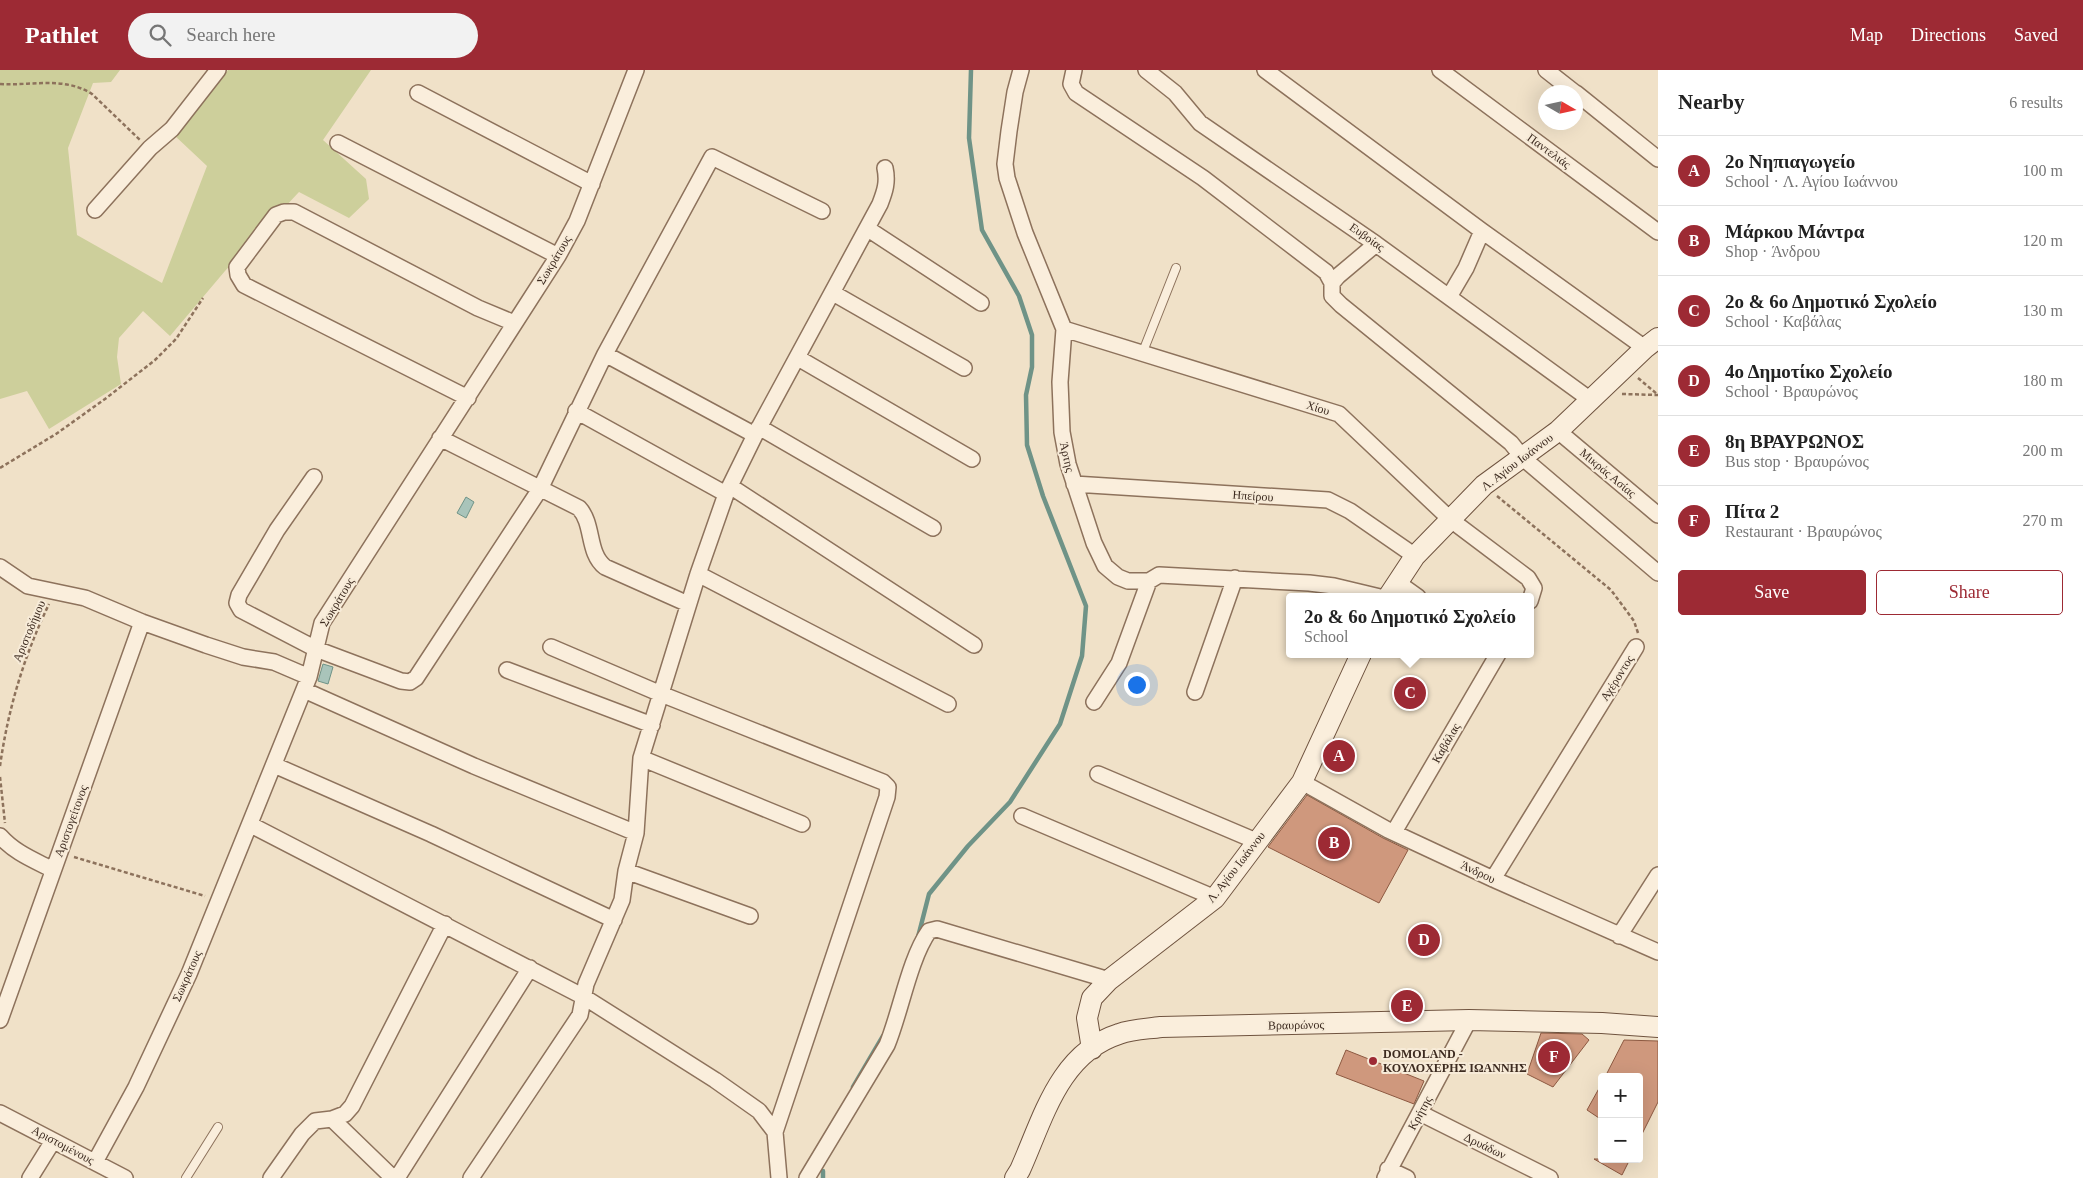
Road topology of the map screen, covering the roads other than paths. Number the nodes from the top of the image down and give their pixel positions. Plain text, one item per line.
1 (218, 70) edge
2 (636, 70) edge
3 (1021, 70) edge
4 (1074, 70) edge
5 (1146, 70) edge
6 (1265, 70) edge
7 (1440, 70) edge
8 (1546, 70) edge
9 (1565, 85) edge
10 (418, 93) dead end
11 (1583, 99) edge
12 (338, 143) dead end
13 (1658, 159) edge
14 (885, 168) dead end
15 (592, 184) junction
16 (95, 210) dead end
17 (822, 211) dead end
18 (868, 229) junction
19 (1482, 231) junction
20 (1658, 232) edge
21 (1376, 244) junction
22 (558, 256) junction
23 (1176, 268) dead end
24 (1332, 284) junction
25 (833, 293) junction
26 (1449, 297) junction
27 (981, 303) dead end
28 (514, 323) junction
29 (1064, 329) junction
30 (1652, 343) edge
31 (605, 354) junction
32 (1142, 354) junction
33 (798, 358) junction
34 (964, 368) dead end
35 (1595, 397) junction
36 (468, 398) junction
37 (576, 411) junction
38 (757, 431) junction
39 (1558, 432) junction
40 (440, 438) junction
41 (1523, 458) junction
42 (972, 459) dead end
43 (314, 476) dead end
44 (1074, 484) junction
45 (540, 489) junction
46 (728, 490) junction
47 (1658, 515) edge
48 (1451, 520) junction
49 (933, 528) dead end
50 (1415, 556) junction
51 (0, 568) edge
52 (1658, 573) edge
53 (698, 574) junction
54 (1235, 578) junction
55 (1149, 581) junction
56 (1392, 590) edge
57 (1363, 593) edge
58 (1533, 593) edge
59 (688, 604) junction
60 (142, 622) junction
61 (974, 645) dead end
62 (551, 647) dead end
63 (316, 648) junction
64 (1636, 648) road end
65 (1359, 658) edge
66 (1494, 658) edge
67 (507, 670) dead end
68 (307, 683) junction
69 (1195, 692) dead end
70 (661, 694) junction
71 (1094, 702) dead end
72 (948, 704) dead end
73 (652, 725) junction
74 (641, 758) junction
75 (274, 765) junction
76 (1098, 774) dead end
77 (1302, 782) junction
78 (1022, 816) dead end
79 (802, 824) dead end
80 (251, 825) junction
81 (636, 832) junction
82 (1394, 832) junction
83 (4, 841) edge
84 (1256, 841) junction
85 (53, 870) junction
86 (626, 871) junction
87 (1658, 875) edge
88 (1493, 879) junction
89 (1215, 898) junction
90 (750, 916) dead end
91 (614, 920) junction
92 (445, 924) junction
93 (1619, 936) junction
94 (1658, 952) edge
95 (530, 968) junction
96 (1109, 980) junction
97 (584, 997) junction
98 (0, 1020) edge
99 (1469, 1020) junction
100 (1658, 1027) edge
101 (1092, 1048) junction
102 (0, 1113) edge
103 (1420, 1113) junction
104 (332, 1119) junction
105 (218, 1127) dead end
106 (775, 1132) junction
107 (53, 1141) junction
108 (95, 1162) junction
109 (1386, 1174) edge
110 (30, 1178) edge
111 (125, 1178) edge
112 (186, 1178) edge
113 (271, 1178) edge
114 (395, 1178) edge
115 (471, 1178) edge
116 (779, 1178) edge
117 (807, 1178) edge
118 (1015, 1178) edge
119 (1406, 1178) edge
120 (1550, 1178) edge

1 - 16 street
2 - 15 street, Σωκράτους
3 - 29 street, Άρτης
4 - 24 street
5 - 21 street, Ευβοίας
6 - 19 street
7 - 20 street, Παντελιάς
8 - 9 street
10 - 15 street
11 - 13 street
12 - 22 street
14 - 18 street
15 - 22 street, Σωκράτους
17 - 31 street
18 - 25 street
18 - 27 street
19 - 26 street
19 - 30 street
21 - 24 street
21 - 26 street, Ευβοίας
22 - 28 street, Σωκράτους
23 - 32 lane
24 - 41 street
25 - 33 street
25 - 34 street
26 - 35 street, Ευβοίας
28 - 36 street, Σωκράτους
28 - 36 street
29 - 32 street, Χίου
29 - 44 street, Άρτης
30 - 35 street, Λ. Αγίου Ιωάννου
31 - 37 street
31 - 38 street
32 - 48 street, Χίου
33 - 38 street
33 - 42 street
35 - 39 street, Λ. Αγίου Ιωάννου
36 - 40 street, Σωκράτους
37 - 45 street
37 - 46 street
38 - 46 street
38 - 49 street
39 - 41 street, Λ. Αγίου Ιωάννου
39 - 47 street, Μικράς Ασίας
40 - 45 street
40 - 63 street, Σωκράτους
41 - 48 street, Λ. Αγίου Ιωάννου
41 - 52 street
43 - 63 street
44 - 50 street, Ηπείρου
44 - 55 street, Άρτης
45 - 59 street
45 - 63 street
46 - 53 street
46 - 61 street
48 - 50 street, Λ. Αγίου Ιωάννου
48 - 58 street, Χίου
50 - 56 street, Λ. Αγίου Ιωάννου
51 - 60 street
53 - 59 street
53 - 72 street
54 - 55 street, Άρτης
54 - 57 street, Άρτης
54 - 69 street
55 - 71 street
59 - 70 street
60 - 68 street
60 - 85 street, Αριστογείτονος
62 - 70 street
63 - 68 street, Σωκράτους
64 - 88 street, Αχέροντος
65 - 77 street, Λ. Αγίου Ιωάννου
66 - 82 street, Καβάλας
67 - 73 street
68 - 75 street, Σωκράτους
68 - 81 street
70 - 73 street
70 - 106 street
73 - 74 street
74 - 79 street
74 - 81 street
75 - 80 street, Σωκράτους
75 - 91 street
76 - 84 street
77 - 82 street, Άνδρου
77 - 84 street, Λ. Αγίου Ιωάννου
78 - 89 street
80 - 92 street
80 - 108 street, Σωκράτους
81 - 86 street
82 - 88 street, Άνδρου
83 - 85 street
84 - 89 street, Λ. Αγίου Ιωάννου
85 - 98 street, Αριστογείτονος
86 - 90 street
86 - 91 street
87 - 93 street
88 - 93 street, Άνδρου
89 - 96 street, Λ. Αγίου Ιωάννου
91 - 97 street
92 - 95 street
92 - 104 street
93 - 94 street, Άνδρου
95 - 97 street
95 - 114 street
96 - 101 street, Λ. Αγίου Ιωάννου
96 - 117 street
97 - 106 street
97 - 115 street
99 - 100 street, Βραυρώνος
99 - 101 street, Βραυρώνος
99 - 103 street, Κρήτης
101 - 118 street, Βραυρώνος
102 - 107 street, Αριστομένους
103 - 109 street, Κρήτης
103 - 120 street, Δρυάδων
104 - 113 street
104 - 114 street
105 - 112 lane
106 - 116 street
107 - 108 street, Αριστομένους
107 - 110 street
108 - 111 street, Αριστομένους
109 - 119 street

